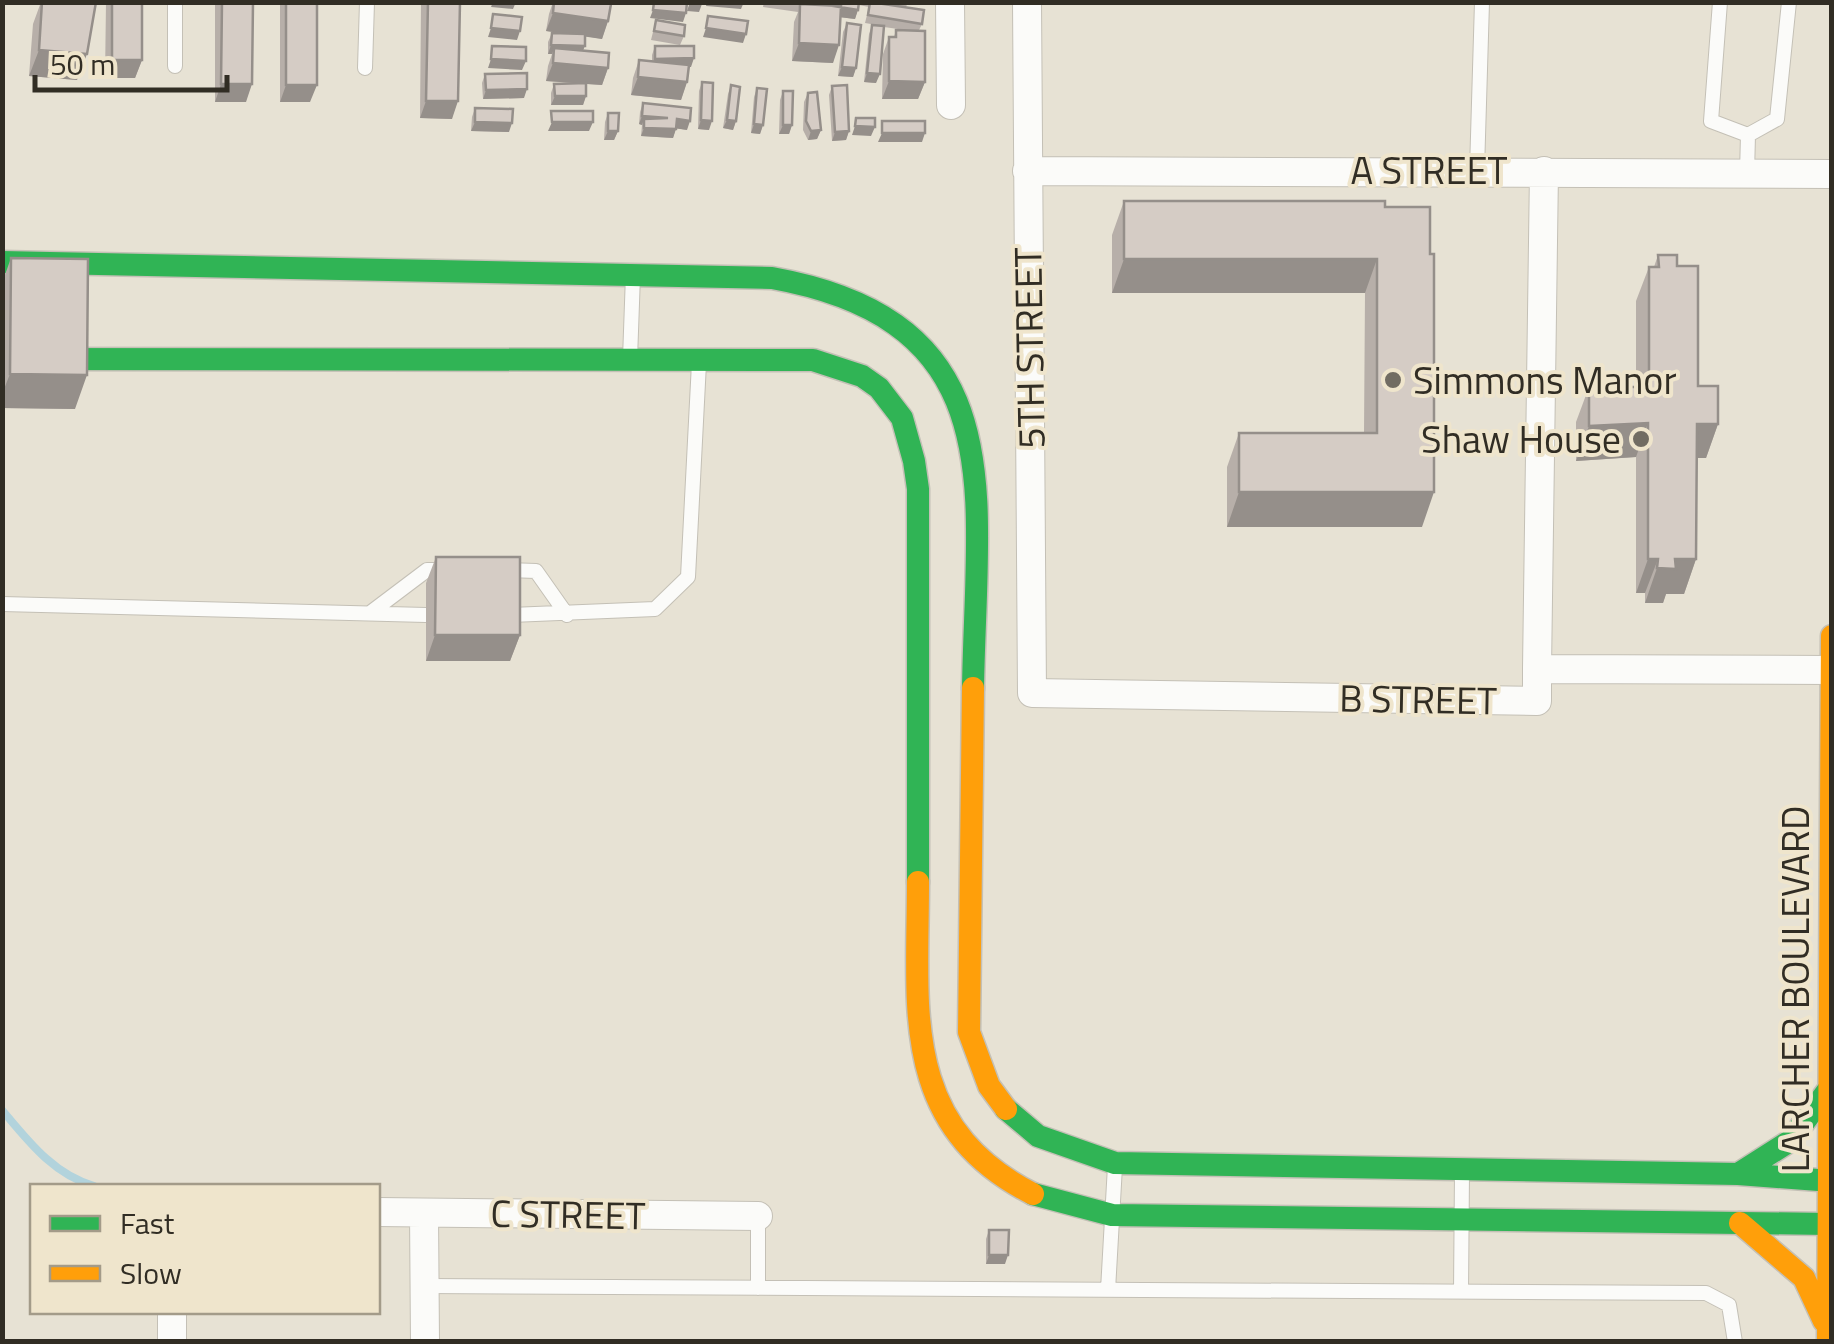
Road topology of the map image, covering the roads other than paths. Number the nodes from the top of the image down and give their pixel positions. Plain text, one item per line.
1 (175, 2) edge
2 (367, 2) edge
3 (950, 2) edge
4 (1027, 2) edge
5 (1482, 2) edge
6 (1720, 2) edge
7 (1790, 2) edge
8 (174, 66) dead end
9 (364, 68) dead end
10 (951, 105) dead end
11 (1748, 135) junction
12 (1477, 170) junction
13 (1544, 170) junction
14 (1027, 171) junction
15 (1748, 173) junction
16 (1832, 174) edge
17 (2, 262) edge
18 (633, 275) junction
19 (2, 359) edge
20 (630, 359) junction
21 (699, 359) junction
22 (464, 570) edge
23 (482, 570) edge
24 (2, 604) edge
25 (370, 613) junction
26 (426, 615) dead end
27 (511, 615) edge
28 (567, 615) junction
29 (1832, 636) edge
30 (1536, 669) junction
31 (1831, 670) edge
32 (1032, 693) joint
33 (1831, 1086) edge
34 (1115, 1164) junction
35 (1462, 1169) junction
36 (1738, 1174) junction
37 (1830, 1181) edge
38 (380, 1212) edge
39 (424, 1213) junction
40 (1112, 1215) junction
41 (758, 1216) joint
42 (1462, 1218) junction
43 (1740, 1223) junction
44 (1830, 1224) edge
45 (424, 1286) junction
46 (758, 1288) junction
47 (1108, 1290) junction
48 (1461, 1292) junction
49 (172, 1314) edge
50 (1828, 1338) edge
51 (172, 1342) edge
52 (425, 1342) edge
53 (1735, 1342) edge

1 - 8 lane
2 - 9 lane
3 - 10 street
4 - 14 street, 5TH STREET
5 - 12 lane
6 - 11 lane
7 - 11 lane
11 - 15 lane
12 - 13 street, A STREET
12 - 14 street, A STREET
13 - 15 street, A STREET
13 - 30 street
14 - 32 street, 5TH STREET
15 - 16 street, A STREET
17 - 18 main road
18 - 20 lane
18 - 34 main road
19 - 20 main road
20 - 21 main road
21 - 28 lane
21 - 40 main road
22 - 25 lane
23 - 28 lane
24 - 25 lane
25 - 26 lane
27 - 28 lane
29 - 31 main road, LARCHER BOULEVARD
30 - 31 street, B STREET
30 - 32 street, B STREET
31 - 33 main road, LARCHER BOULEVARD
33 - 36 main road
33 - 37 main road, LARCHER BOULEVARD
34 - 35 main road
34 - 40 lane
35 - 36 main road
35 - 42 lane
36 - 37 main road
37 - 44 main road, LARCHER BOULEVARD
38 - 39 street, C STREET
39 - 41 street, C STREET
39 - 45 street
40 - 42 main road
40 - 47 lane
41 - 46 lane
42 - 43 main road
42 - 48 lane
43 - 44 main road
43 - 50 main road
44 - 50 main road, LARCHER BOULEVARD
45 - 46 lane
45 - 52 street
46 - 47 lane
47 - 48 lane
48 - 53 lane
49 - 51 street

